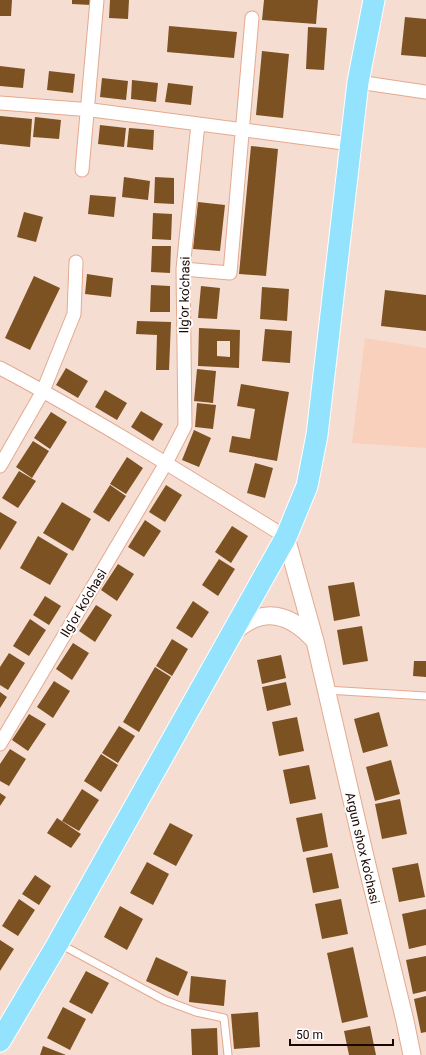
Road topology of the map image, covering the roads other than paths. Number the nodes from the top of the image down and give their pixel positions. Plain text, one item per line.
1 (97, 0) edge
2 (359, 0) edge
3 (374, 0) edge
4 (252, 18) dead end
5 (358, 82) junction
6 (426, 92) edge
7 (0, 103) edge
8 (87, 110) junction
9 (198, 124) junction
10 (243, 130) junction
11 (351, 144) junction
12 (82, 170) dead end
13 (76, 262) dead end
14 (182, 269) junction
15 (0, 368) edge
16 (43, 391) junction
17 (166, 463) junction
18 (0, 466) edge
19 (286, 537) junction
20 (231, 635) junction
21 (315, 641) junction
22 (326, 690) junction
23 (426, 696) edge
24 (0, 744) edge
25 (58, 943) junction
26 (0, 1041) edge
27 (228, 1055) edge
28 (412, 1055) edge

1 - 8 street
2 - 5 main road
3 - 5 main road
4 - 10 street
5 - 6 street
5 - 11 main road
7 - 8 street
8 - 9 street
8 - 12 street
9 - 10 street
9 - 14 street, Ilg'or ko'chasi
10 - 11 street
10 - 14 street
11 - 19 main road
13 - 16 street
14 - 17 street, Ilg'or ko'chasi
15 - 16 street
16 - 17 street
16 - 18 street
17 - 19 street
17 - 24 street, Ilg'or ko'chasi
19 - 20 main road
19 - 21 street, Argun shox ko'chasi
20 - 21 street
20 - 25 main road
21 - 22 street, Argun shox ko'chasi
22 - 23 lane
22 - 28 street, Argun shox ko'chasi
25 - 26 main road
25 - 27 lane

